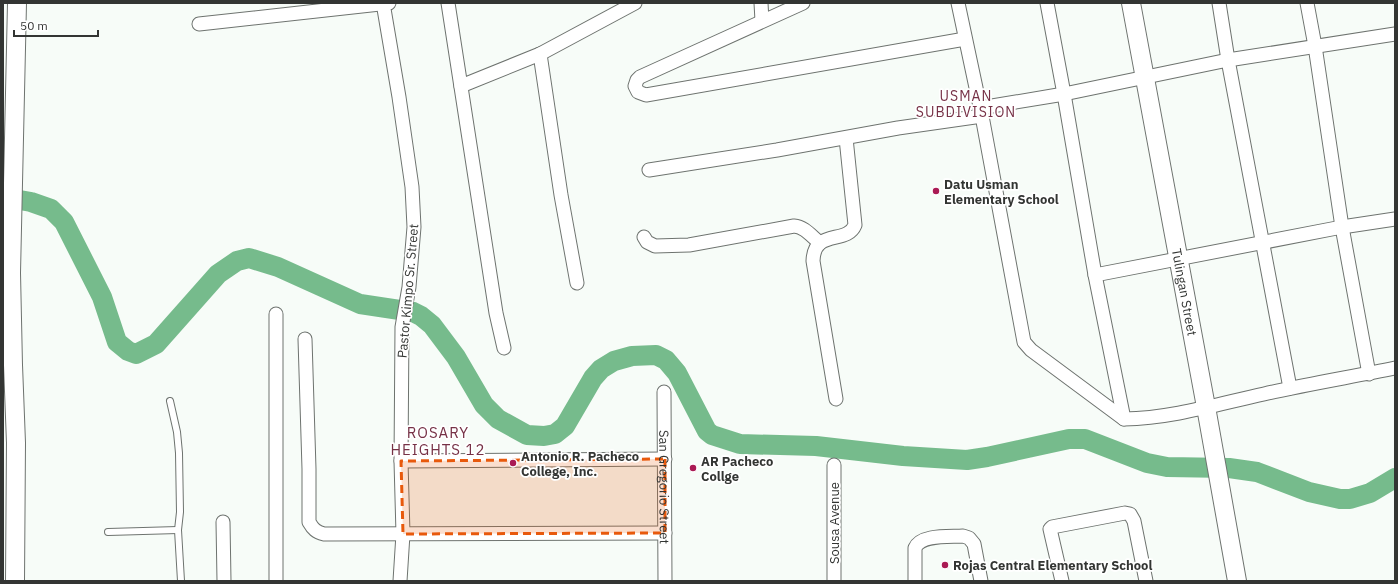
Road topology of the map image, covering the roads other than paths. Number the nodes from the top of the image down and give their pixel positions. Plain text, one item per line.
1 (17, 3) edge
2 (385, 3) edge
3 (448, 3) edge
4 (635, 3) edge
5 (761, 3) edge
6 (803, 3) edge
7 (958, 3) edge
8 (1046, 3) edge
9 (1131, 3) edge
10 (1219, 3) edge
11 (1307, 3) edge
12 (762, 21) junction
13 (200, 24) dead end
14 (1395, 34) edge
15 (965, 39) junction
16 (1315, 46) junction
17 (540, 54) junction
18 (1228, 60) junction
19 (1144, 77) junction
20 (461, 86) junction
21 (1064, 94) junction
22 (981, 112) junction
23 (846, 138) junction
24 (649, 170) dead end
25 (1395, 219) edge
26 (1342, 227) junction
27 (644, 237) dead end
28 (820, 243) junction
29 (1261, 243) junction
30 (1179, 258) junction
31 (7, 273) edge
32 (1095, 275) junction
33 (577, 283) dead end
34 (276, 314) dead end
35 (305, 340) dead end
36 (504, 348) dead end
37 (1395, 368) edge
38 (1369, 374) junction
39 (1290, 388) junction
40 (664, 392) dead end
41 (836, 399) dead end
42 (170, 401) dead end
43 (1206, 407) junction
44 (1124, 419) junction
45 (665, 459) junction
46 (401, 461) junction
47 (834, 465) dead end
48 (224, 522) dead end
49 (178, 530) junction
50 (108, 532) dead end
51 (665, 533) junction
52 (403, 534) junction
53 (15, 581) edge
54 (181, 581) edge
55 (224, 581) edge
56 (276, 581) edge
57 (400, 581) edge
58 (665, 581) edge
59 (834, 581) edge
60 (915, 581) edge
61 (981, 581) edge
62 (1062, 581) edge
63 (1146, 581) edge
64 (1237, 581) edge

1 - 31 street
2 - 13 street
2 - 46 street, Pastor Kimpo Sr. Street
3 - 20 street
4 - 17 street
5 - 12 street
6 - 12 street
7 - 15 street
8 - 21 street
9 - 19 street, Tulingan Street
10 - 18 street
11 - 16 street
12 - 15 street
14 - 16 street
15 - 22 street
16 - 18 street
16 - 26 street
17 - 20 street
17 - 33 street
18 - 19 street
18 - 29 street
19 - 21 street
19 - 30 street, Tulingan Street
20 - 36 street
21 - 22 street
21 - 32 street
22 - 23 street
22 - 44 street
23 - 24 street
23 - 28 street
25 - 26 street
26 - 29 street
26 - 38 street
27 - 28 street
28 - 41 street
29 - 30 street
29 - 39 street
30 - 32 street
30 - 43 street, Tulingan Street
31 - 53 street
32 - 44 street
34 - 56 street
35 - 52 street
37 - 38 street
38 - 39 street
39 - 43 street
40 - 45 street, San Gregorio Street
42 - 49 lane
43 - 44 street
43 - 64 street, Tulingan Street
45 - 46 street
45 - 51 street, San Gregorio Street
46 - 52 street, Pastor Kimpo Sr. Street
47 - 59 street, Sousa Avenue
48 - 55 street
49 - 50 lane
49 - 54 lane
51 - 52 street
51 - 58 street, San Gregorio Street
52 - 57 street, Pastor Kimpo Sr. Street
60 - 61 street
62 - 63 street

